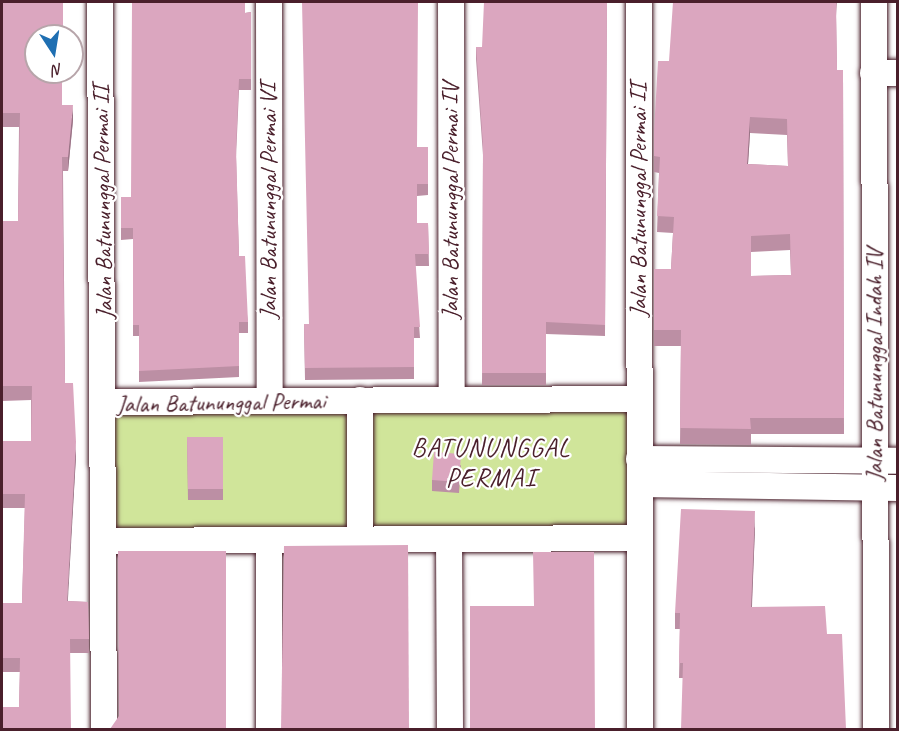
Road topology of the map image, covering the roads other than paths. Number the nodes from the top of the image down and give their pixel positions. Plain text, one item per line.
1 (100, 2) edge
2 (268, 2) edge
3 (451, 2) edge
4 (639, 2) edge
5 (873, 2) edge
6 (885, 73) edge
7 (639, 399) junction
8 (360, 400) junction
9 (452, 400) junction
10 (270, 401) junction
11 (105, 402) junction
12 (639, 459) junction
13 (886, 461) edge
14 (640, 484) junction
15 (886, 488) edge
16 (640, 538) junction
17 (360, 539) junction
18 (449, 539) junction
19 (268, 540) junction
20 (106, 541) junction
21 (104, 729) edge
22 (269, 729) edge
23 (450, 729) edge
24 (640, 729) edge
25 (876, 729) edge

1 - 11 street, Jalan Batununggal Permai II
2 - 10 street, Jalan Batununggal Permai VI
3 - 9 street, Jalan Batununggal Permai IV
4 - 7 street, Jalan Batununggal Permai II
5 - 6 street, Jalan Batununggal Indah IV
6 - 13 street, Jalan Batununggal Indah IV
7 - 9 street, Jalan Batununggal Permai
7 - 12 street
8 - 9 street, Jalan Batununggal Permai
8 - 10 street, Jalan Batununggal Permai
8 - 17 street
10 - 11 street, Jalan Batununggal Permai
11 - 20 street, Jalan Batununggal Permai
12 - 13 street
12 - 14 street
13 - 15 street, Jalan Batununggal Indah IV
14 - 15 street
14 - 16 street
15 - 25 street, Jalan Batununggal Indah IV
16 - 18 street
16 - 24 street
17 - 18 street
17 - 19 street
18 - 23 street
19 - 20 street
19 - 22 street
20 - 21 street, Jalan Batununggal Permai

